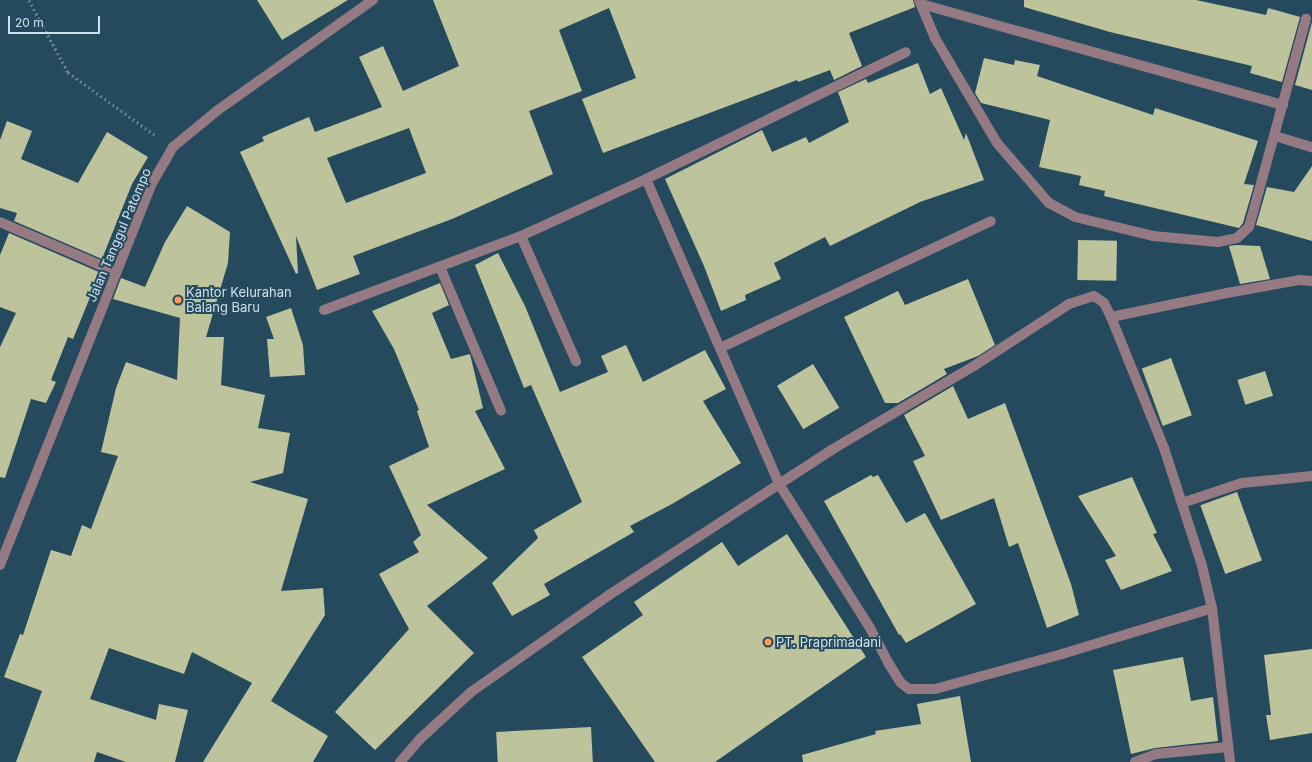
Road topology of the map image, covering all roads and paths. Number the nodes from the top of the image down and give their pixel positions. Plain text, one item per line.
1 (29, 0) edge
2 (373, 0) edge
3 (920, 2) edge
4 (1306, 19) dead end
5 (906, 52) dead end
6 (1283, 105) junction
7 (1275, 136) junction
8 (173, 147) junction
9 (1312, 147) edge
10 (646, 179) junction
11 (991, 221) dead end
12 (0, 222) edge
13 (521, 236) junction
14 (440, 267) junction
15 (116, 272) junction
16 (1312, 281) edge
17 (324, 310) dead end
18 (1111, 317) junction
19 (720, 348) junction
20 (576, 361) dead end
21 (501, 411) dead end
22 (1312, 476) edge
23 (779, 484) junction
24 (1182, 503) junction
25 (0, 565) edge
26 (1212, 608) junction
27 (1228, 747) junction
28 (400, 762) edge
29 (1135, 762) edge
30 (1230, 762) edge

1 - 8 path
2 - 8 street, Jalan Tanggul Patompo
3 - 6 street
3 - 7 street
4 - 6 street
5 - 10 street
6 - 7 street
7 - 9 street
8 - 15 street, Jalan Tanggul Patompo
10 - 13 street
10 - 19 street
11 - 19 street
12 - 15 street
13 - 14 street
13 - 20 street
14 - 17 street
14 - 21 street
15 - 25 street, Jalan Tanggul Patompo
16 - 18 street
18 - 23 street
18 - 24 street
19 - 23 street
22 - 24 street
23 - 26 street
23 - 28 street
24 - 26 street
26 - 27 street
27 - 29 street
27 - 30 street

